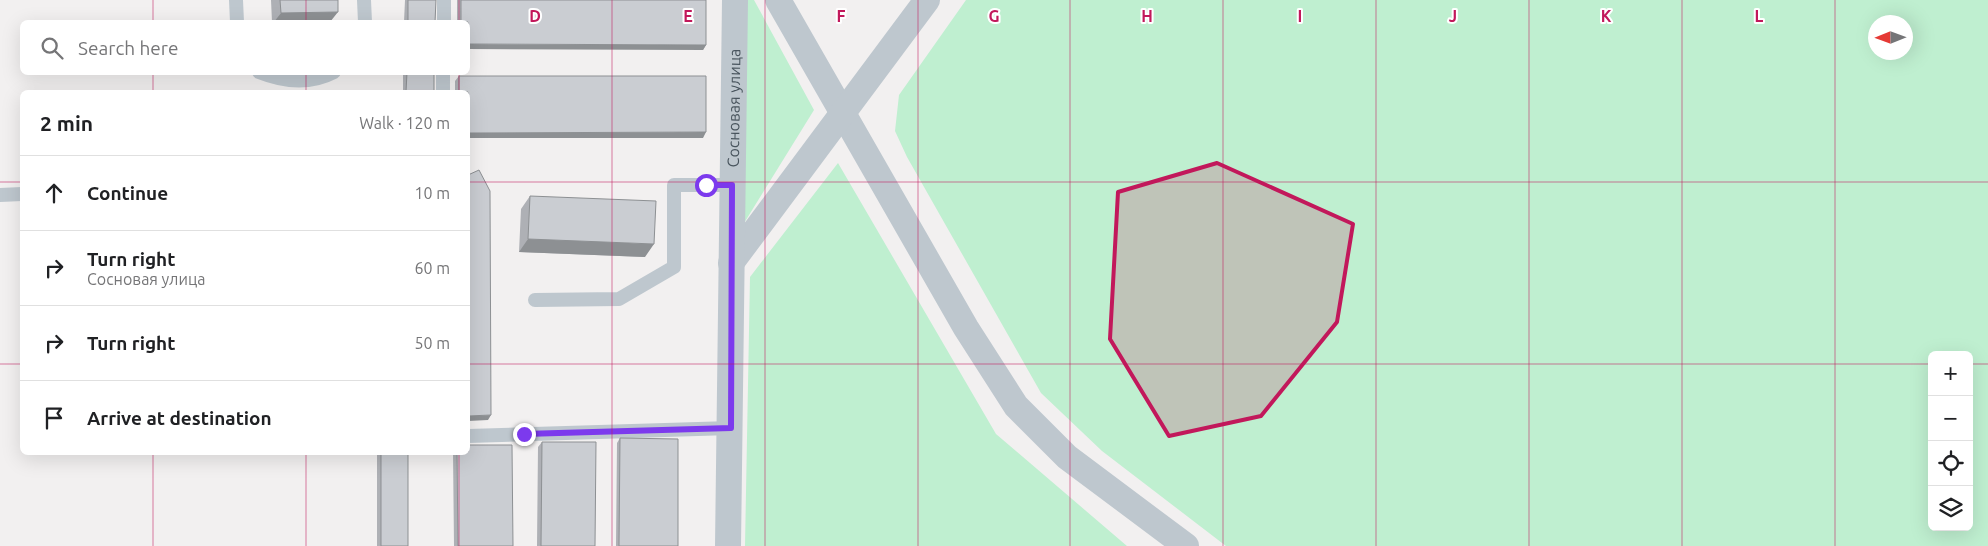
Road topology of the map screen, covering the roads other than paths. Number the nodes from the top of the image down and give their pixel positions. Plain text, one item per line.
1 (236, 0) edge
2 (364, 0) edge
3 (444, 0) edge
4 (735, 0) edge
5 (778, 0) edge
6 (927, 0) edge
7 (237, 20) edge
8 (364, 20) edge
9 (444, 20) edge
10 (268, 75) edge
11 (325, 75) edge
12 (443, 75) edge
13 (443, 90) edge
14 (842, 112) junction
15 (732, 185) junction
16 (20, 194) edge
17 (0, 195) edge
18 (731, 263) junction
19 (535, 300) dead end
20 (731, 428) junction
21 (470, 436) edge
22 (728, 546) edge
23 (1186, 546) edge

1 - 7 lane
2 - 8 lane
3 - 9 lane
4 - 15 street, Сосновая улица
5 - 14 street
6 - 14 street
10 - 11 lane
12 - 13 lane
14 - 18 street
14 - 23 street
15 - 18 street, Сосновая улица
15 - 19 lane
16 - 17 lane
18 - 20 street, Сосновая улица
20 - 21 lane
20 - 22 street, Сосновая улица

